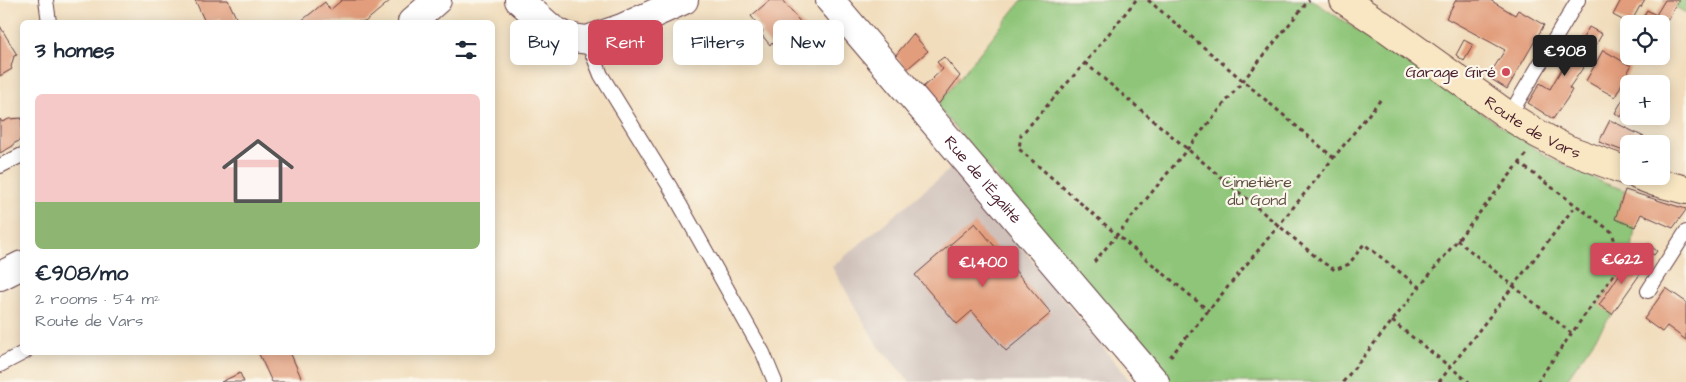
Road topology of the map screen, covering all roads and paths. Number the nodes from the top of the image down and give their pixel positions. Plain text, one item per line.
1 (46, 0) edge
2 (437, 0) edge
3 (519, 0) edge
4 (684, 0) edge
5 (830, 0) edge
6 (1136, 0) edge
7 (1148, 0) edge
8 (1309, 0) edge
9 (1578, 0) edge
10 (1355, 3) edge
11 (49, 20) edge
12 (414, 20) edge
13 (587, 40) junction
14 (1085, 63) junction
15 (1243, 80) junction
16 (1382, 98) dead end
17 (1509, 116) junction
18 (1538, 134) junction
19 (1188, 148) junction
20 (20, 156) edge
21 (1334, 158) junction
22 (1519, 163) junction
23 (0, 166) edge
24 (1620, 169) edge
25 (1667, 185) edge
26 (1686, 190) edge
27 (1576, 205) junction
28 (1280, 226) junction
29 (1686, 232) edge
30 (1117, 235) junction
31 (1457, 240) junction
32 (1094, 262) dead end
33 (20, 266) edge
34 (0, 276) edge
35 (1514, 286) junction
36 (1419, 287) junction
37 (1648, 291) dead end
38 (1209, 310) junction
39 (1392, 321) junction
40 (1572, 333) junction
41 (20, 355) edge
42 (1170, 357) dead end
43 (0, 365) edge
44 (1451, 368) junction
45 (775, 382) edge
46 (1154, 382) edge
47 (1343, 382) edge
48 (1440, 382) edge
49 (1469, 382) edge
50 (1537, 382) edge

1 - 11 lane
2 - 12 street
3 - 13 street
4 - 13 street
5 - 46 street, Rue de l'Égalité
6 - 14 path
7 - 15 path
8 - 15 path
9 - 17 lane
10 - 17 main road, Route de Vars
13 - 45 lane
14 - 19 path
14 - 30 path
15 - 19 path
15 - 21 path
16 - 21 path
17 - 18 main road, Route de Vars
18 - 22 path
18 - 24 main road, Route de Vars
19 - 28 path
19 - 30 path
20 - 23 lane
21 - 28 path
22 - 27 path
22 - 31 path
25 - 26 main road
27 - 35 path
27 - 40 path
28 - 36 path
28 - 38 path
29 - 37 lane
30 - 32 path
30 - 38 path
31 - 35 path
31 - 36 path
33 - 34 street
35 - 40 path
35 - 44 path
36 - 39 path
38 - 42 path
39 - 44 path
39 - 47 path
40 - 50 path
41 - 43 lane
44 - 48 path
44 - 49 path

